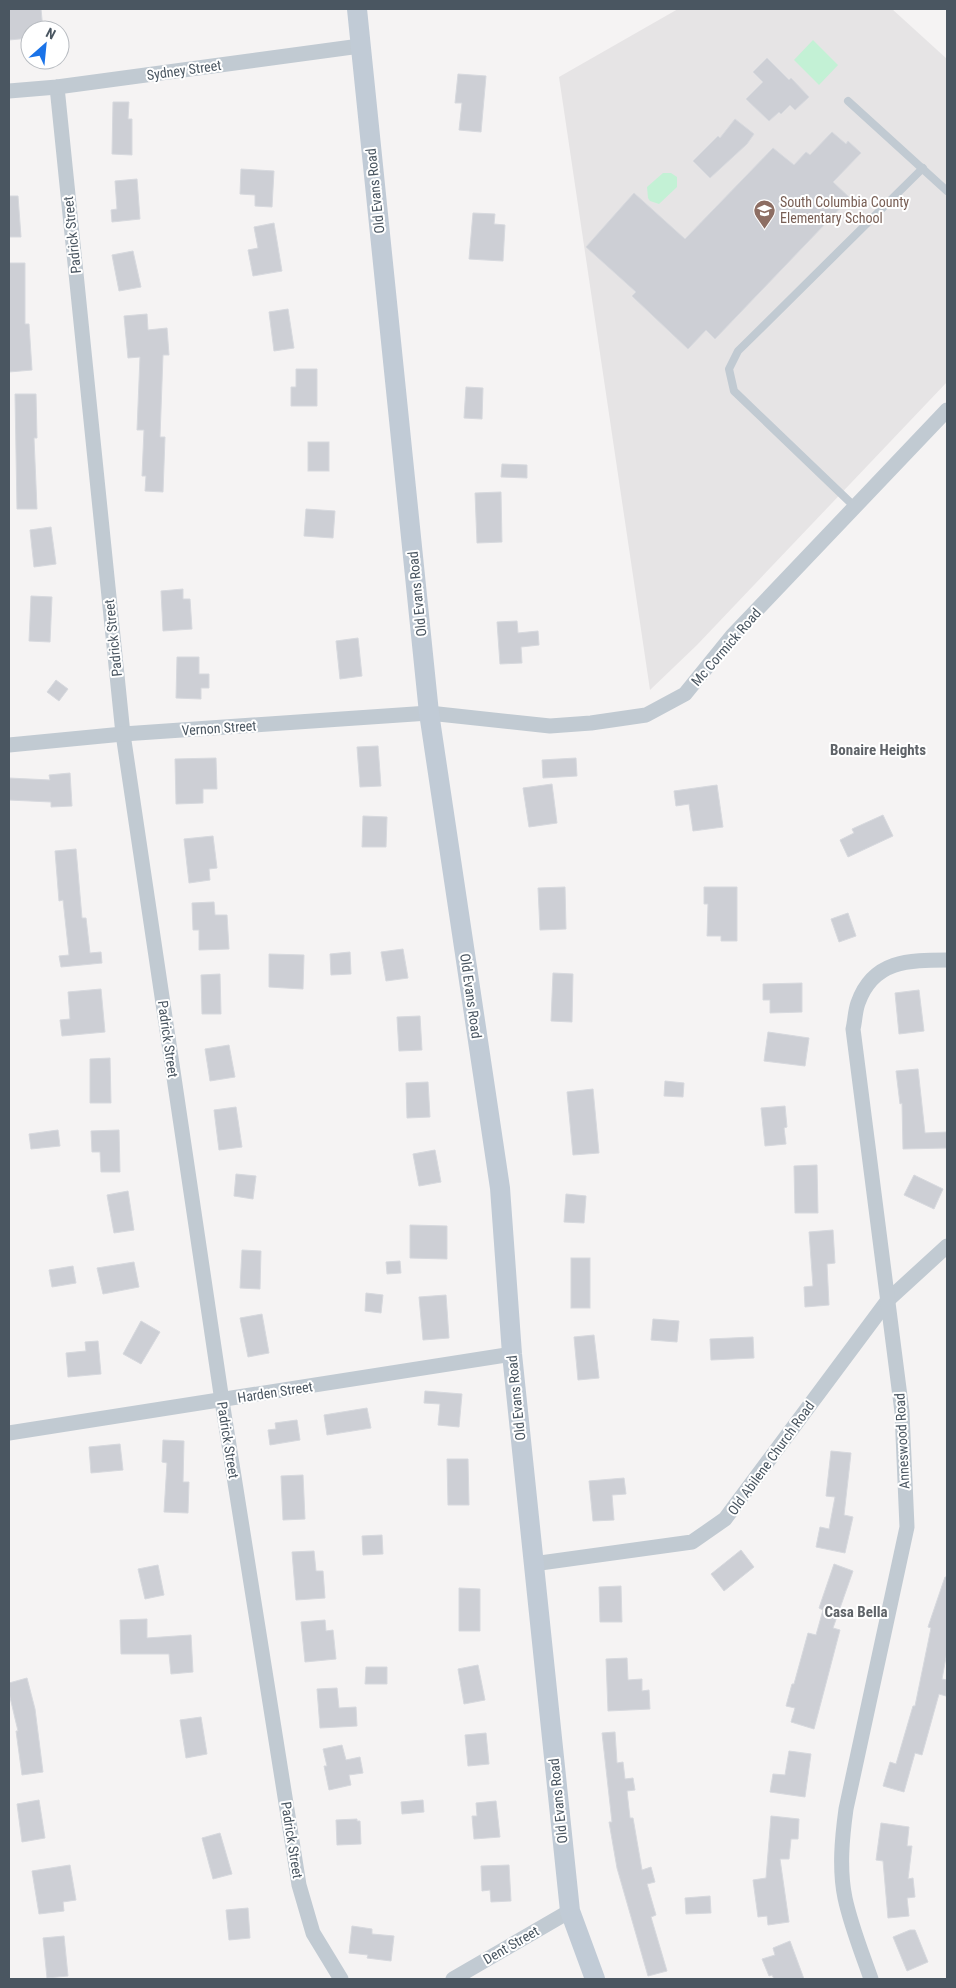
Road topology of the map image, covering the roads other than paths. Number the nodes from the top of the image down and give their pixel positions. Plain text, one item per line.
1 (358, 9) edge
2 (360, 46) junction
3 (57, 87) junction
4 (9, 91) edge
5 (848, 101) dead end
6 (923, 168) junction
7 (947, 191) edge
8 (947, 410) edge
9 (854, 507) junction
10 (429, 713) junction
11 (123, 734) junction
12 (9, 745) edge
13 (947, 960) edge
14 (947, 1246) edge
15 (888, 1300) junction
16 (512, 1354) junction
17 (222, 1401) junction
18 (9, 1433) edge
19 (534, 1564) junction
20 (570, 1911) junction
21 (341, 1979) edge
22 (453, 1979) edge
23 (595, 1979) edge
24 (871, 1979) edge

1 - 2 street, Old Evans Road
2 - 3 street, Sydney Street
2 - 10 street, Old Evans Road
3 - 4 street, Sydney Street
3 - 11 street, Padrick Street
5 - 6 lane
6 - 7 lane
6 - 9 lane
8 - 9 street, Mc Cormick Road
9 - 10 street, Mc Cormick Road
10 - 11 street, Vernon Street
10 - 16 street, Old Evans Road
11 - 12 street, Vernon Street
11 - 17 street, Padrick Street
13 - 15 street, Anneswood Road
14 - 15 street, Old Abilene Church Road
15 - 19 street, Old Abilene Church Road
15 - 24 street, Anneswood Road
16 - 17 street, Harden Street
16 - 19 street, Old Evans Road
17 - 18 street, Harden Street
17 - 21 street, Padrick Street
19 - 20 street, Old Evans Road
20 - 22 street, Dent Street
20 - 23 street, Old Evans Road

